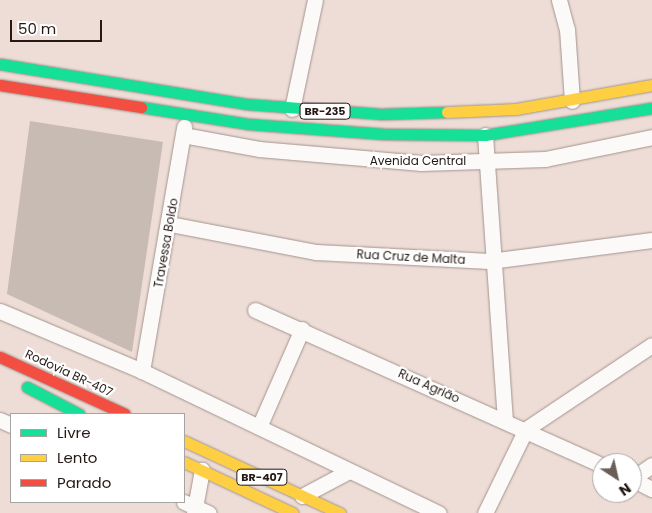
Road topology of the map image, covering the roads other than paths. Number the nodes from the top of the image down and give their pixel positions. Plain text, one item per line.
1 (316, 0) edge
2 (559, 0) edge
3 (0, 64) edge
4 (0, 85) edge
5 (652, 86) edge
6 (572, 101) junction
7 (652, 108) edge
8 (292, 109) junction
9 (186, 114) junction
10 (183, 135) junction
11 (485, 135) junction
12 (652, 137) edge
13 (486, 161) junction
14 (170, 224) junction
15 (652, 240) edge
16 (490, 261) junction
17 (254, 310) dead end
18 (0, 311) edge
19 (302, 329) junction
20 (652, 345) edge
21 (0, 357) edge
22 (142, 371) junction
23 (18, 382) dead end
24 (78, 413) edge
25 (123, 413) edge
26 (505, 420) junction
27 (259, 428) junction
28 (526, 429) junction
29 (185, 441) edge
30 (592, 460) edge
31 (185, 462) edge
32 (202, 470) junction
33 (349, 471) junction
34 (302, 496) junction
35 (191, 507) edge
36 (209, 513) edge
37 (294, 513) edge
38 (340, 513) edge
39 (439, 513) edge
40 (485, 513) edge

1 - 8 street
2 - 6 street
3 - 8 main road, BR-235 / BR-235
4 - 9 main road, BR-235 / BR-235
5 - 6 main road, BR-235 / BR-235
6 - 8 main road, BR-235 / BR-235
7 - 11 main road, BR-235 / BR-235
9 - 10 street, Travessa Boldo
9 - 11 main road, BR-235 / BR-235
10 - 13 street, Avenida Central
10 - 14 street, Travessa Boldo
11 - 13 street
12 - 13 street, Avenida Central
13 - 16 street
14 - 16 street, Rua Cruz de Malta
14 - 22 street, Travessa Boldo
15 - 16 street, Rua Cruz de Malta
16 - 26 street
17 - 19 street, Rua Agrião
18 - 22 street
19 - 26 street, Rua Agrião
19 - 27 street
20 - 28 street
21 - 25 main road, Rodovia BR-407
22 - 27 street
23 - 24 main road
26 - 28 street, Rua Agrião
27 - 33 street
28 - 30 street, Rua Agrião
28 - 40 street
29 - 34 main road, BR-407
31 - 32 main road, BR-407
32 - 35 street
32 - 37 main road, BR-407
33 - 34 street
33 - 39 street
34 - 38 main road, BR-407
35 - 36 street

